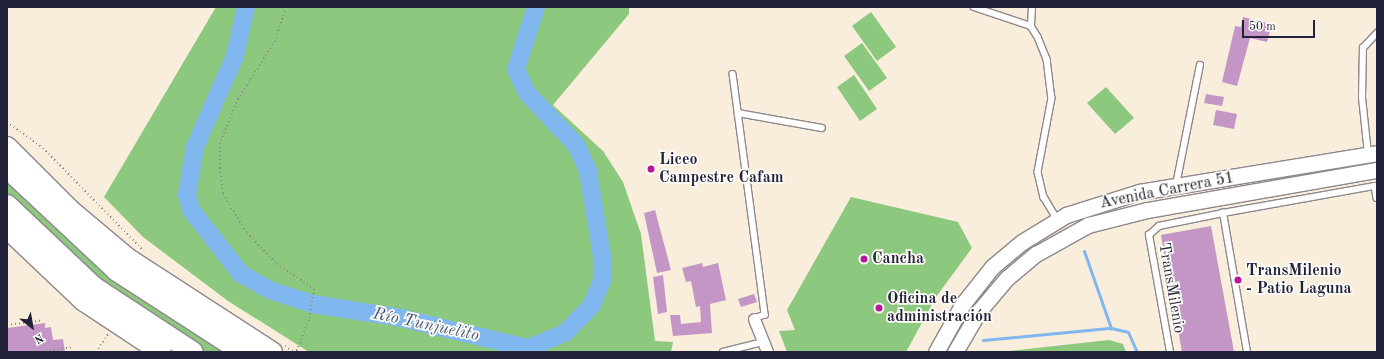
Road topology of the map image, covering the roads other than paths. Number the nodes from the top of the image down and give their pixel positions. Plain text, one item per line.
1 (974, 7) edge
2 (1032, 7) edge
3 (1031, 26) junction
4 (1377, 33) edge
5 (1200, 65) dead end
6 (733, 74) dead end
7 (738, 113) junction
8 (822, 128) dead end
9 (7, 147) edge
10 (1372, 154) edge
11 (7, 162) edge
12 (7, 168) edge
13 (1377, 170) edge
14 (36, 175) junction
15 (1176, 186) junction
16 (1376, 186) edge
17 (1377, 198) edge
18 (7, 205) edge
19 (1223, 213) junction
20 (1058, 220) junction
21 (7, 228) edge
22 (106, 295) junction
23 (754, 319) joint
24 (123, 328) junction
25 (958, 346) edge
26 (765, 347) edge
27 (277, 348) edge
28 (161, 352) edge
29 (193, 352) edge
30 (242, 352) edge
31 (723, 352) edge
32 (936, 352) edge
33 (1170, 352) edge
34 (1248, 352) edge

1 - 3 lane
2 - 3 lane
3 - 20 lane
4 - 10 lane
5 - 15 lane
6 - 7 lane
7 - 8 lane
7 - 23 lane
9 - 14 highway
10 - 15 main road, Avenida Carrera 51
11 - 14 highway
12 - 30 highway
13 - 25 main road, Avenida Carrera 51
14 - 27 highway
15 - 20 main road, Avenida Carrera 51
16 - 17 lane, TransMilenio
16 - 19 lane, TransMilenio
18 - 22 highway
19 - 33 lane, TransMilenio
19 - 34 lane
20 - 32 main road, Avenida Carrera 51
21 - 24 highway
22 - 24 highway
22 - 29 highway
23 - 26 street
24 - 28 highway
26 - 31 lane

